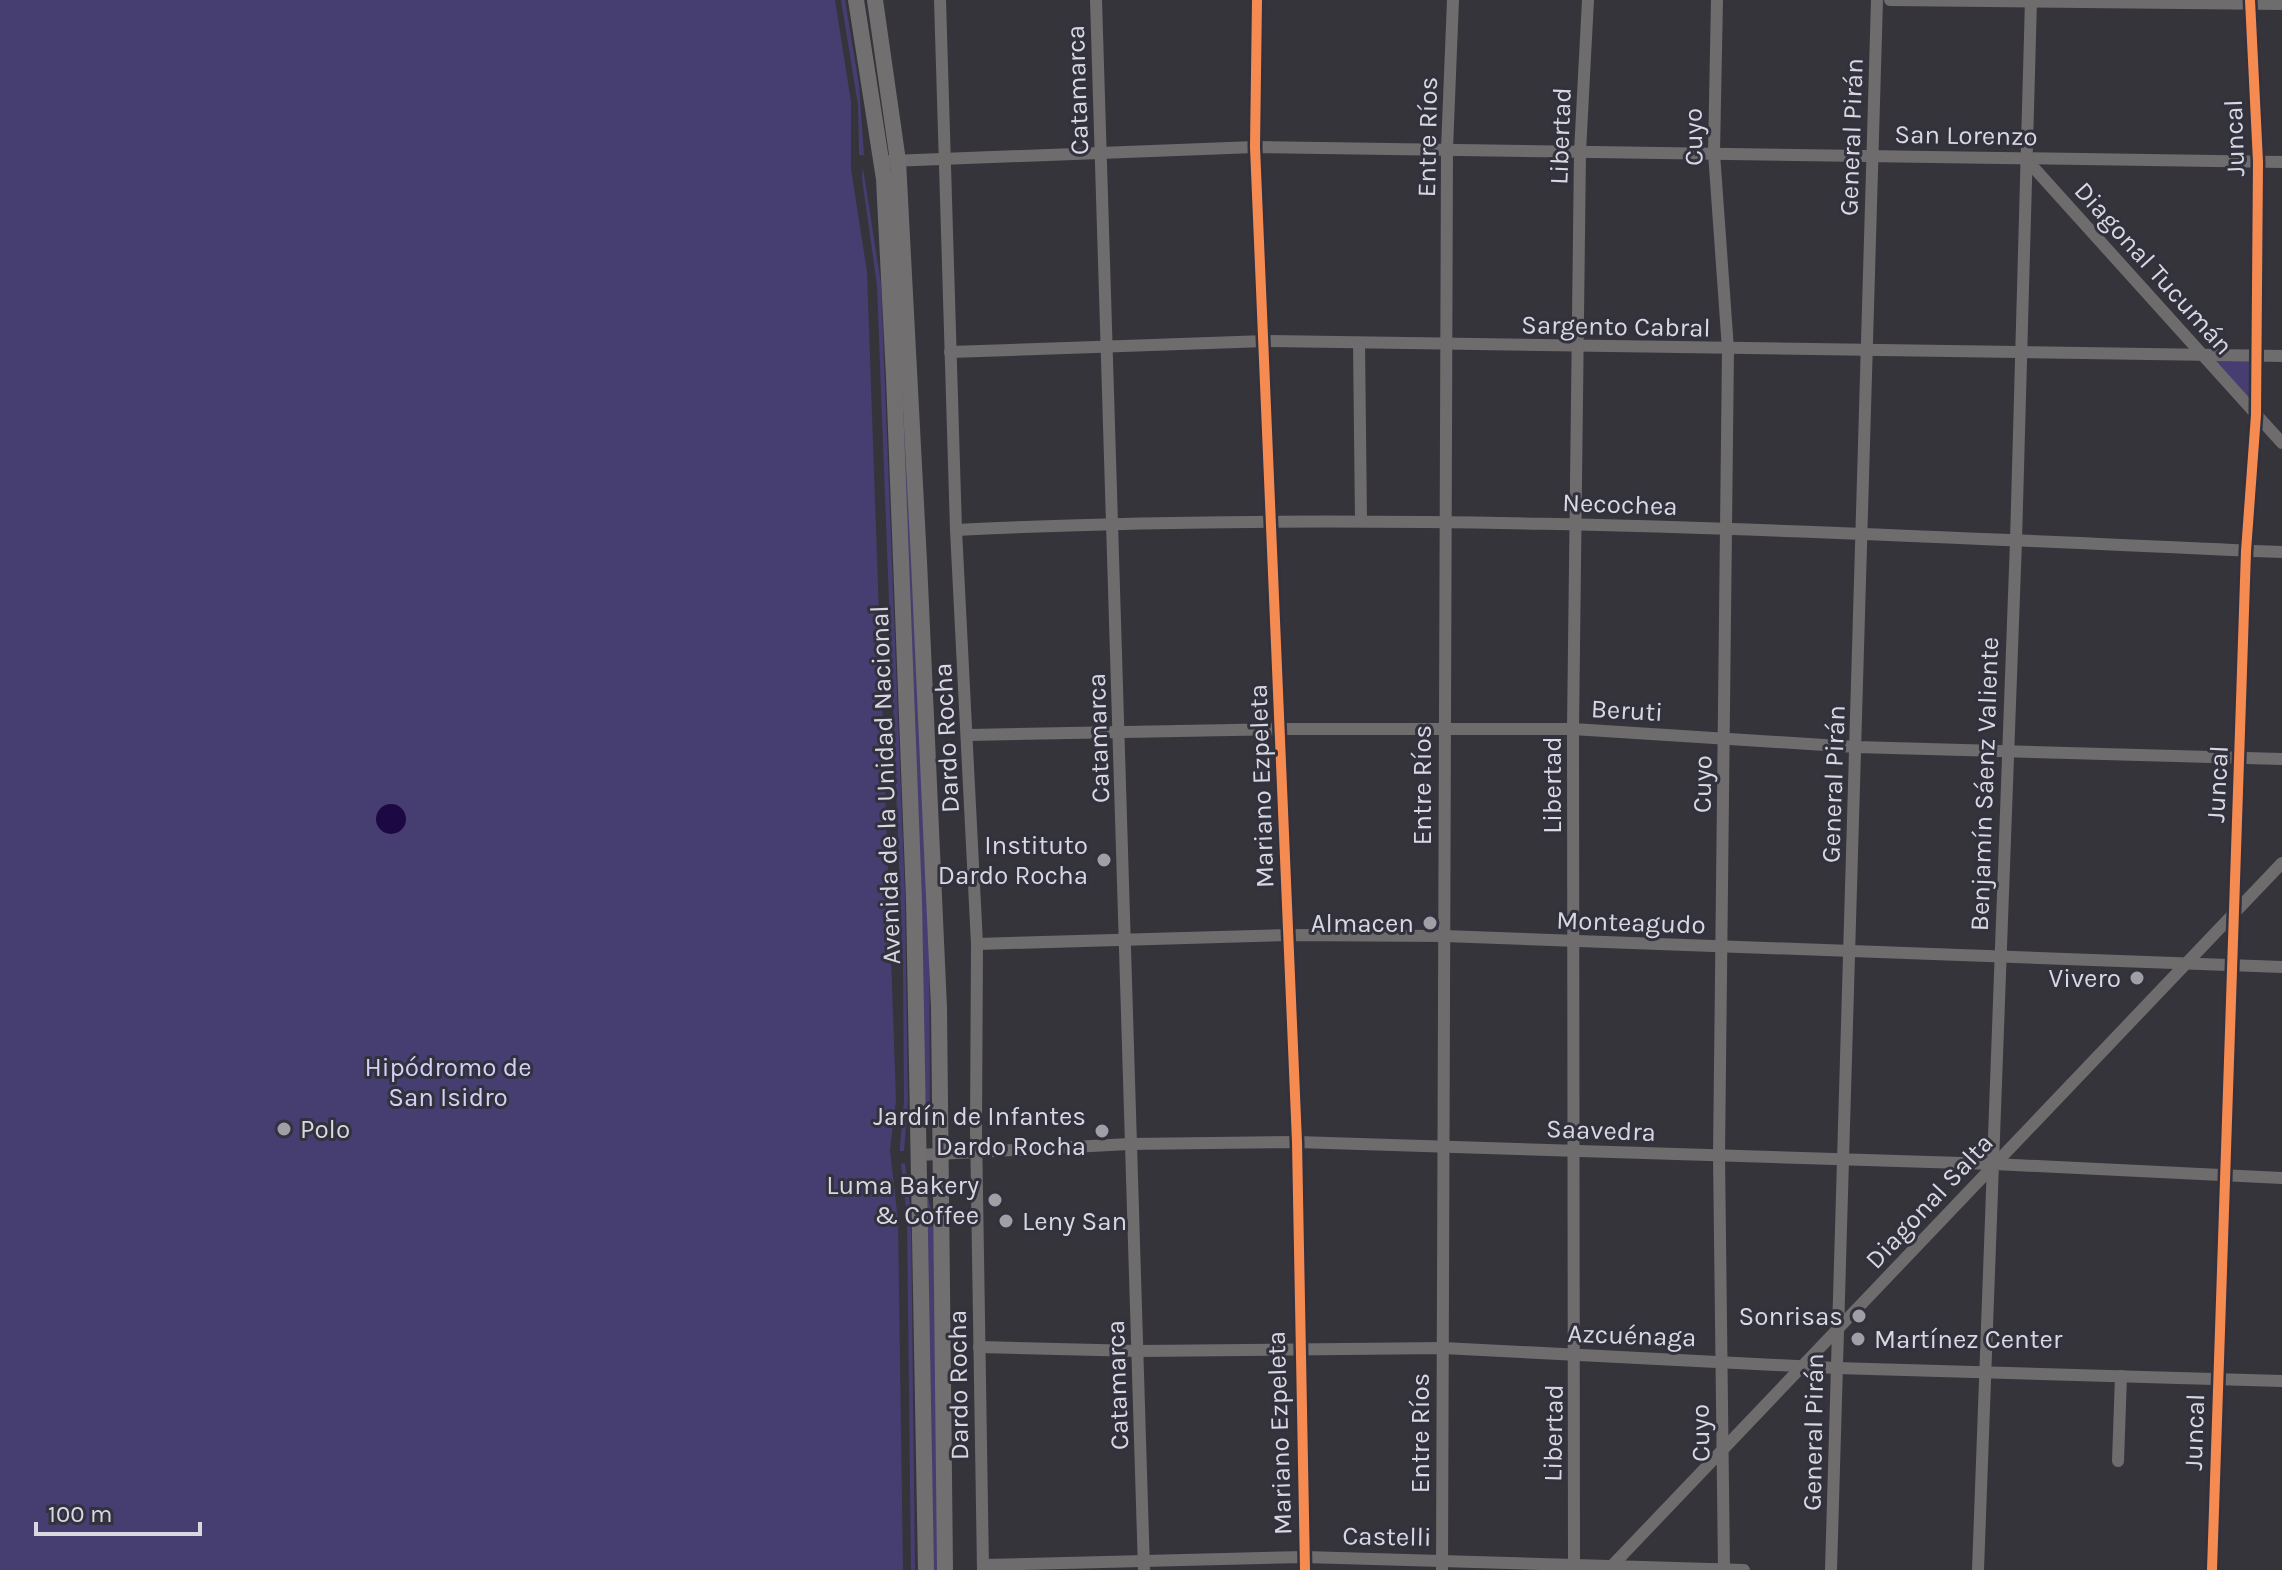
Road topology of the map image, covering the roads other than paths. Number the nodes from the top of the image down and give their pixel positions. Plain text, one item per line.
1 (856, 0) edge
2 (875, 0) edge
3 (940, 0) edge
4 (1096, 0) edge
5 (1257, 0) edge
6 (1453, 0) edge
7 (1588, 0) edge
8 (1717, 0) edge
9 (1877, 0) edge
10 (1890, 0) edge
11 (2031, 1) edge
12 (2250, 2) edge
13 (2282, 4) edge
14 (1255, 147) junction
15 (1447, 149) junction
16 (1580, 152) junction
17 (1714, 153) junction
18 (1100, 154) junction
19 (1872, 155) junction
20 (2025, 158) junction
21 (890, 161) junction
22 (943, 161) junction
23 (2258, 162) junction
24 (2282, 162) edge
25 (1266, 341) junction
26 (1359, 343) junction
27 (1449, 346) junction
28 (1580, 346) junction
29 (1107, 348) junction
30 (1728, 349) junction
31 (950, 352) junction
32 (1868, 353) junction
33 (2020, 354) junction
34 (2256, 355) junction
35 (2282, 356) edge
36 (2204, 357) junction
37 (2256, 415) junction
38 (2282, 443) edge
39 (1272, 520) junction
40 (1361, 520) junction
41 (1448, 520) junction
42 (1112, 523) junction
43 (1577, 525) junction
44 (1727, 529) junction
45 (956, 530) junction
46 (1863, 535) junction
47 (2016, 541) junction
48 (2246, 551) junction
49 (2282, 552) edge
50 (1282, 729) junction
51 (1444, 729) junction
52 (1573, 729) junction
53 (1120, 734) junction
54 (969, 735) junction
55 (1725, 737) junction
56 (1856, 747) junction
57 (2006, 752) junction
58 (2241, 756) junction
59 (2282, 759) edge
60 (2282, 863) edge
61 (2232, 917) junction
62 (1289, 935) junction
63 (1444, 936) junction
64 (1126, 941) junction
65 (1575, 942) junction
66 (977, 944) junction
67 (1722, 948) junction
68 (1850, 952) junction
69 (1999, 956) junction
70 (2187, 964) junction
71 (2231, 966) junction
72 (2282, 967) edge
73 (1297, 1142) junction
74 (1129, 1144) junction
75 (1443, 1146) junction
76 (977, 1151) junction
77 (1573, 1151) junction
78 (939, 1153) junction
79 (919, 1155) junction
80 (1719, 1155) junction
81 (1841, 1160) junction
82 (1994, 1164) junction
83 (2223, 1176) junction
84 (2282, 1178) edge
85 (1837, 1330) junction
86 (979, 1347) junction
87 (1298, 1347) junction
88 (1443, 1348) junction
89 (1139, 1351) junction
90 (1576, 1355) junction
91 (1720, 1361) junction
92 (1801, 1366) junction
93 (1836, 1368) junction
94 (1985, 1372) junction
95 (2121, 1376) junction
96 (2218, 1379) junction
97 (2282, 1381) edge
98 (1723, 1450) junction
99 (2118, 1461) dead end
100 (1305, 1564) edge
101 (1442, 1564) edge
102 (1144, 1565) edge
103 (983, 1567) edge
104 (1574, 1567) edge
105 (1610, 1568) edge
106 (926, 1570) edge
107 (945, 1570) edge
108 (1724, 1570) edge
109 (1744, 1570) edge
110 (1831, 1570) edge
111 (1978, 1570) edge
112 (2212, 1570) edge

1 - 21 main road, Avenida de la Unidad Nacional
2 - 21 main road, Avenida de la Unidad Nacional
3 - 22 street, Dardo Rocha
4 - 18 street, Catamarca
5 - 14 street, Mariano Ezpeleta
6 - 15 street, Entre Ríos
7 - 16 street, Libertad
8 - 17 street, Cuyo
9 - 19 street, General Pirán
10 - 11 street
11 - 12 street
11 - 20 street, Benjamín Sáenz Valiente
12 - 13 street
12 - 23 street, Juncal
14 - 15 street, San Lorenzo
14 - 18 street, San Lorenzo
14 - 25 street, Mariano Ezpeleta
15 - 16 street, San Lorenzo
15 - 27 street, Entre Ríos
16 - 17 street, San Lorenzo
16 - 28 street, Libertad
17 - 19 street, San Lorenzo
17 - 30 street, Cuyo
18 - 22 street, San Lorenzo
18 - 29 street, Catamarca
19 - 20 street, San Lorenzo
19 - 32 street, General Pirán
20 - 23 street, San Lorenzo
20 - 33 street, Benjamín Sáenz Valiente
20 - 36 street, Diagonal Tucumán
21 - 22 street, San Lorenzo
21 - 78 main road, Avenida de la Unidad Nacional
21 - 79 main road, Avenida de la Unidad Nacional
22 - 31 street, Dardo Rocha
23 - 24 street, San Lorenzo
23 - 34 street, Juncal
25 - 26 street, Sargento Cabral
25 - 29 street, Sargento Cabral
25 - 39 street, Mariano Ezpeleta
26 - 27 street, Sargento Cabral
26 - 40 street
27 - 28 street, Sargento Cabral
27 - 41 street, Entre Ríos
28 - 30 street, Sargento Cabral
28 - 43 street, Libertad
29 - 31 street, Sargento Cabral
29 - 42 street, Catamarca
30 - 32 street, Sargento Cabral
30 - 44 street, Cuyo
31 - 45 street, Dardo Rocha
32 - 33 street, Sargento Cabral
32 - 46 street, General Pirán
33 - 36 street, Sargento Cabral
33 - 47 street, Benjamín Sáenz Valiente
34 - 35 street, Sargento Cabral
34 - 36 street, Sargento Cabral
34 - 37 street, Juncal
36 - 37 street, Diagonal Tucumán
37 - 38 street, Diagonal Tucumán
37 - 48 street, Juncal
39 - 40 street, Necochea
39 - 42 street, Necochea
39 - 50 street, Mariano Ezpeleta
40 - 41 street, Necochea
41 - 43 street, Necochea
41 - 51 street, Entre Ríos
42 - 45 street, Necochea
42 - 53 street, Catamarca
43 - 44 street, Necochea
43 - 52 street, Libertad
44 - 46 street, Necochea
44 - 55 street, Cuyo
45 - 54 street, Dardo Rocha
46 - 47 street, Necochea
46 - 56 street, General Pirán
47 - 48 street, Necochea
47 - 57 street, Benjamín Sáenz Valiente
48 - 49 street, Necochea
48 - 58 street, Juncal
50 - 51 street, Beruti
50 - 53 street, Beruti
50 - 62 street, Mariano Ezpeleta
51 - 52 street, Beruti
51 - 63 street, Entre Ríos
52 - 55 street, Beruti
52 - 65 street, Libertad
53 - 54 street, Beruti
53 - 64 street, Catamarca
54 - 66 street, Dardo Rocha
55 - 56 street, Beruti
55 - 67 street, Cuyo
56 - 57 street, Beruti
56 - 68 street, General Pirán
57 - 58 street, Beruti
57 - 69 street, Benjamín Sáenz Valiente
58 - 59 street, Beruti
58 - 61 street, Juncal
60 - 61 street, Diagonal Salta
61 - 70 street, Diagonal Salta
61 - 71 street, Juncal
62 - 63 street, Monteagudo
62 - 64 street, Monteagudo
62 - 73 street, Mariano Ezpeleta
63 - 65 street, Monteagudo
63 - 75 street, Entre Ríos
64 - 66 street, Monteagudo
64 - 74 street, Catamarca
65 - 67 street, Monteagudo
65 - 77 street, Libertad
66 - 76 street, Dardo Rocha
67 - 68 street, Monteagudo
67 - 80 street, Cuyo
68 - 69 street, Monteagudo
68 - 81 street, General Pirán
69 - 70 street, Monteagudo
69 - 82 street, Benjamín Sáenz Valiente
70 - 71 street, Monteagudo
70 - 82 street, Diagonal Salta
71 - 72 street, Monteagudo
71 - 83 street, Juncal
73 - 74 street, Saavedra
73 - 75 street, Saavedra
73 - 87 street, Mariano Ezpeleta
74 - 76 street, Saavedra
74 - 89 street, Catamarca
75 - 77 street, Saavedra
75 - 88 street, Entre Ríos
76 - 78 street, Saavedra
76 - 86 street, Dardo Rocha
77 - 80 street, Saavedra
77 - 90 street, Libertad
78 - 79 street, Saavedra
78 - 107 main road, Avenida de la Unidad Nacional
79 - 106 main road, Avenida de la Unidad Nacional
80 - 81 street, Saavedra
80 - 91 street, Cuyo
81 - 82 street, Saavedra
81 - 85 street, General Pirán
82 - 83 street, Saavedra
82 - 85 street, Diagonal Salta
82 - 94 street, Benjamín Sáenz Valiente
83 - 84 street, Saavedra
83 - 96 street, Juncal
85 - 92 street, Diagonal Salta
85 - 93 street, General Pirán
86 - 89 street, Azcuénaga
86 - 103 street, Dardo Rocha
87 - 88 street, Azcuénaga
87 - 89 street, Azcuénaga
87 - 100 street, Mariano Ezpeleta
88 - 90 street, Azcuénaga
88 - 101 street, Entre Ríos
89 - 102 street, Catamarca
90 - 91 street, Azcuénaga
90 - 104 street, Libertad
91 - 92 street, Azcuénaga
91 - 98 street, Cuyo
92 - 93 street, Azcuénaga
92 - 98 street, Diagonal Salta
93 - 94 street, Azcuénaga
93 - 110 street, General Pirán
94 - 95 street, Azcuénaga
94 - 111 street, Benjamín Sáenz Valiente
95 - 96 street, Azcuénaga
95 - 99 street
96 - 97 street, Azcuénaga
96 - 112 street, Juncal
98 - 105 street, Diagonal Salta
98 - 108 street, Cuyo
100 - 101 street, Castelli
100 - 102 street, Castelli
101 - 104 street, Castelli
102 - 103 street, Castelli
104 - 105 street, Castelli
105 - 108 street, Castelli
108 - 109 street, Castelli

